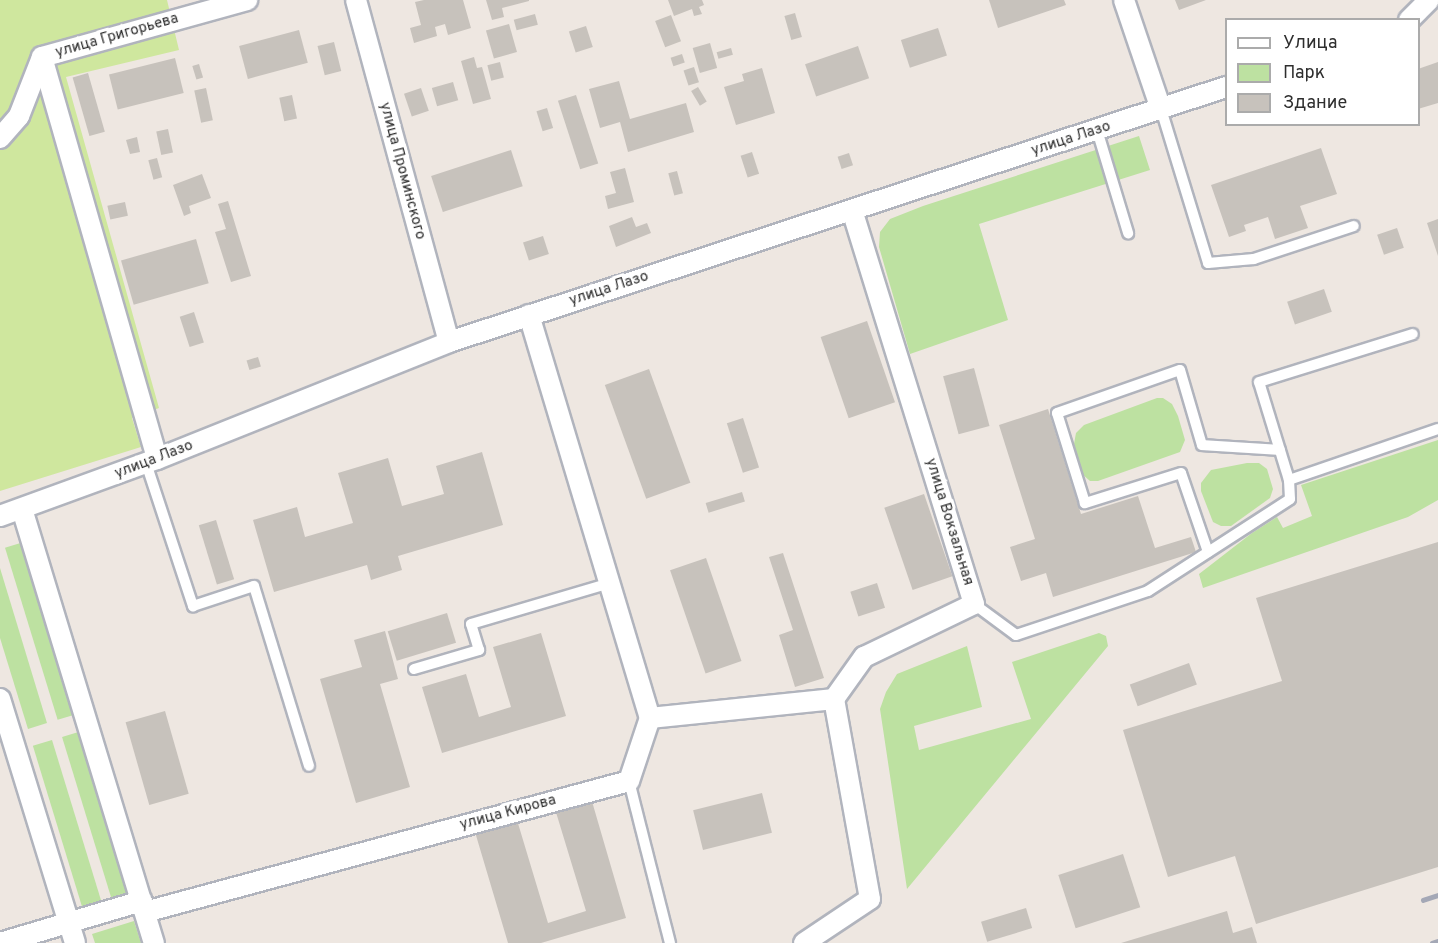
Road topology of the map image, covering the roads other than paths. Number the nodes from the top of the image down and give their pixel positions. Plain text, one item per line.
1 (247, 0) edge
2 (356, 0) edge
3 (1124, 0) edge
4 (1429, 0) edge
5 (1411, 18) edge
6 (42, 57) junction
7 (1225, 88) edge
8 (1161, 109) junction
9 (1096, 130) junction
10 (0, 138) edge
11 (852, 211) junction
12 (1354, 226) dead end
13 (1128, 233) dead end
14 (529, 315) junction
15 (1413, 334) dead end
16 (449, 342) junction
17 (1438, 429) edge
18 (1280, 450) junction
19 (152, 461) junction
20 (1289, 480) junction
21 (22, 509) junction
22 (0, 516) edge
23 (1208, 552) junction
24 (609, 583) junction
25 (974, 604) junction
26 (414, 669) dead end
27 (0, 699) edge
28 (834, 699) junction
29 (650, 718) junction
30 (309, 766) dead end
31 (629, 780) junction
32 (143, 907) junction
33 (72, 934) edge
34 (0, 943) edge
35 (154, 943) edge
36 (670, 943) edge
37 (804, 943) edge

1 - 6 street, улица Григорьева
2 - 16 street, улица Проминского
3 - 8 street
4 - 5 street
6 - 10 street, улица Григорьева
6 - 19 street
7 - 8 street, улица Лазо
8 - 9 street, улица Лазо
8 - 12 lane
9 - 11 street, улица Лазо
9 - 13 lane
11 - 14 street, улица Лазо
11 - 25 street, улица Вокзальная
14 - 16 street, улица Лазо
14 - 24 street
15 - 18 lane
16 - 19 street, улица Лазо
17 - 20 lane
18 - 20 lane
18 - 23 lane
19 - 21 street, улица Лазо
19 - 30 lane
20 - 23 lane
21 - 22 street, улица Лазо
21 - 32 street
23 - 25 lane
24 - 26 lane
24 - 29 street
25 - 28 street, улица Вокзальная
27 - 33 street
28 - 29 street
28 - 37 street
29 - 31 street
31 - 32 street, улица Кирова
31 - 36 lane
32 - 33 street, улица Кирова
32 - 35 street
33 - 34 street, улица Кирова

